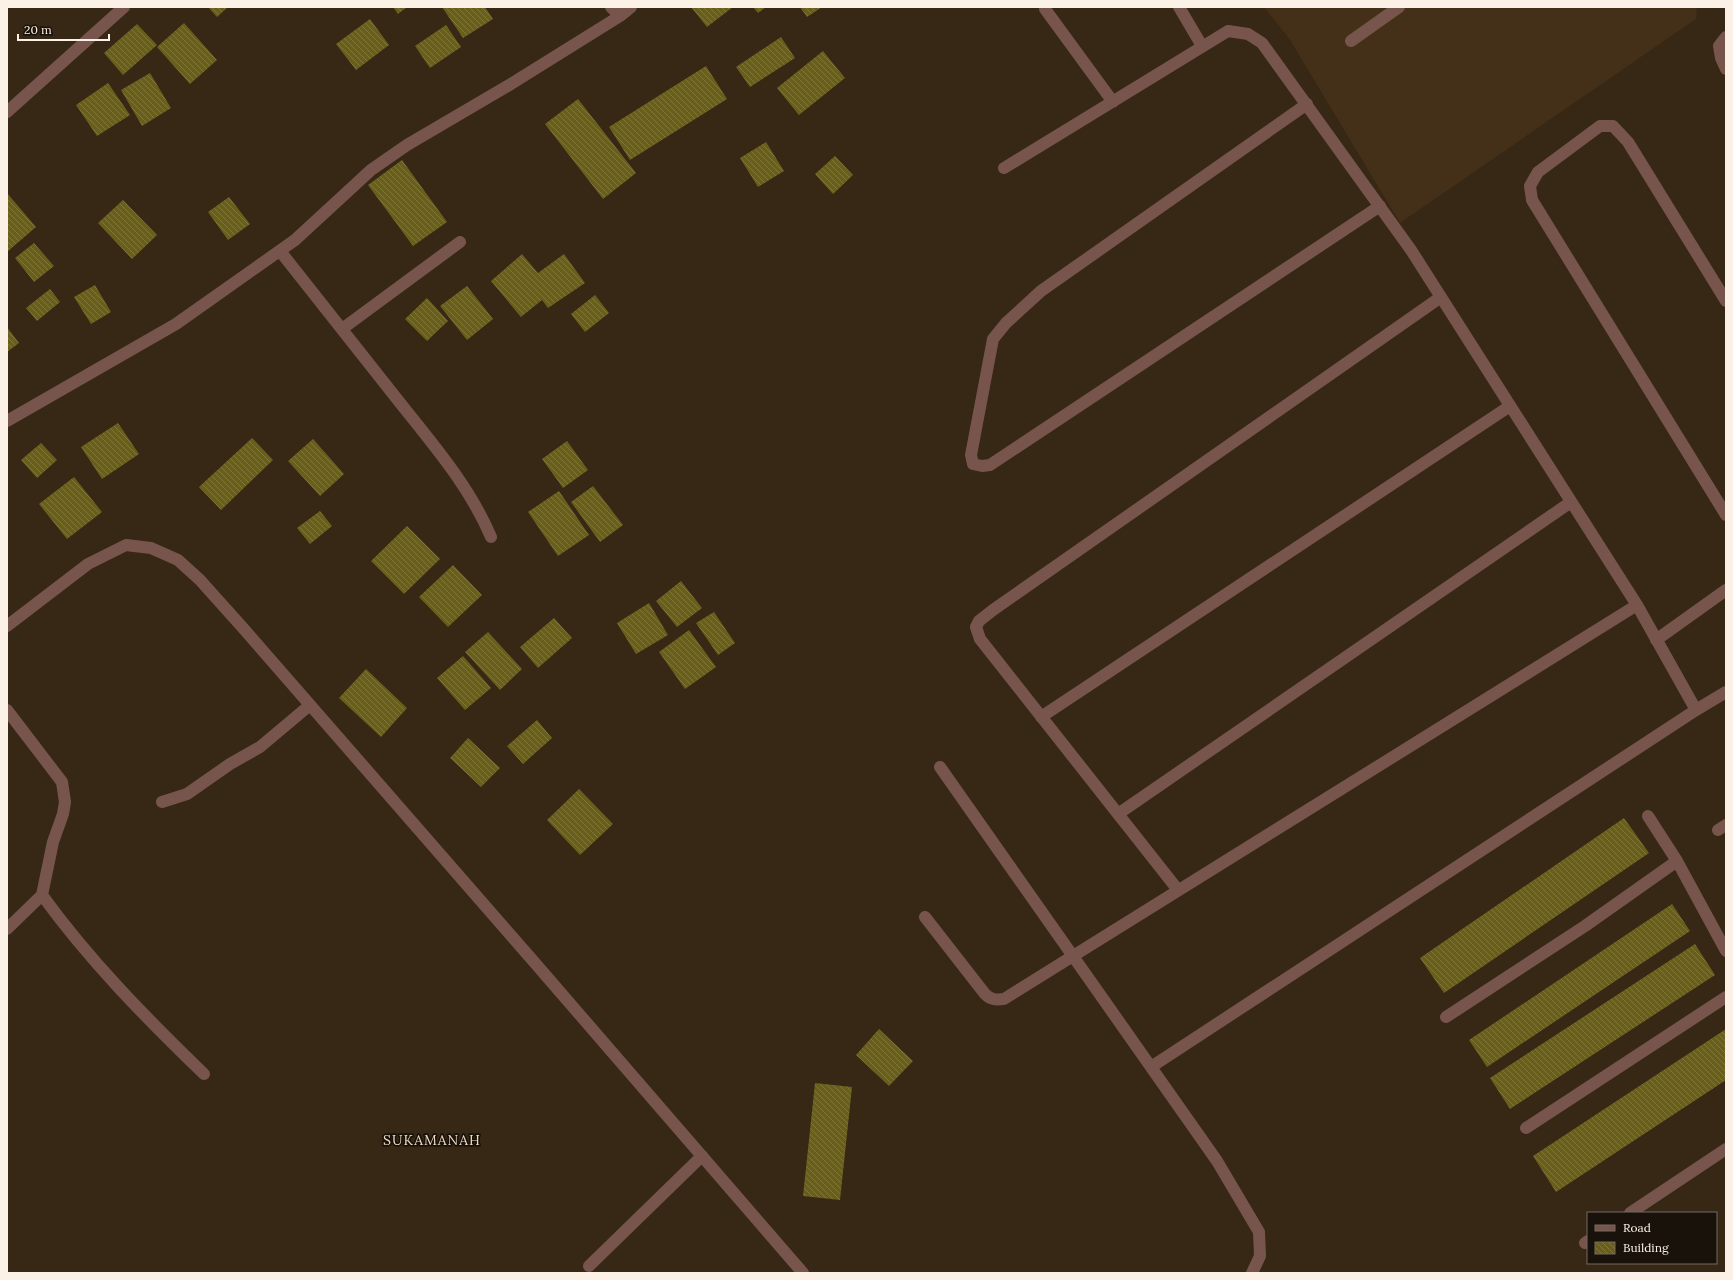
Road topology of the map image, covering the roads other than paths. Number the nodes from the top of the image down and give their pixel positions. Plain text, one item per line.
1 (124, 7) edge
2 (631, 7) edge
3 (1179, 7) edge
4 (1399, 7) edge
5 (1045, 9) dead end
6 (616, 11) edge
7 (1726, 37) edge
8 (1351, 41) dead end
9 (1202, 46) junction
10 (1726, 69) edge
11 (1113, 102) junction
12 (1307, 104) junction
13 (7, 112) edge
14 (1004, 168) dead end
15 (1380, 206) junction
16 (460, 242) dead end
17 (280, 251) junction
18 (1441, 297) junction
19 (1726, 301) edge
20 (342, 330) junction
21 (1510, 406) junction
22 (7, 421) edge
23 (1571, 502) junction
24 (1726, 515) edge
25 (491, 537) dead end
26 (1726, 590) edge
27 (1636, 605) junction
28 (7, 626) edge
29 (1656, 640) junction
30 (1726, 692) edge
31 (310, 705) junction
32 (7, 710) edge
33 (1696, 710) junction
34 (1041, 717) junction
35 (940, 767) dead end
36 (162, 802) dead end
37 (1118, 814) junction
38 (1648, 816) dead end
39 (1677, 861) junction
40 (1178, 890) junction
41 (42, 894) junction
42 (925, 917) dead end
43 (7, 929) edge
44 (1726, 951) edge
45 (1072, 955) junction
46 (1726, 997) edge
47 (1446, 1017) dead end
48 (1151, 1067) junction
49 (204, 1074) dead end
50 (1526, 1128) dead end
51 (1726, 1149) edge
52 (702, 1156) junction
53 (1632, 1212) edge
54 (589, 1266) dead end
55 (798, 1271) edge
56 (1252, 1273) edge

1 - 13 street
2 - 6 street
3 - 9 street
4 - 8 street
5 - 11 street
6 - 17 street
7 - 10 street
9 - 11 street
9 - 12 street
11 - 14 street
12 - 15 street
12 - 15 street
15 - 18 street
16 - 20 street
17 - 20 street
17 - 22 street
18 - 21 street
18 - 34 street
19 - 24 street
20 - 25 street
21 - 23 street
21 - 34 street
23 - 27 street
23 - 37 street
26 - 29 street
27 - 29 street
27 - 40 street
28 - 31 street
29 - 33 street
30 - 33 street
31 - 36 street
31 - 52 street
32 - 41 street
33 - 48 street
34 - 37 street
35 - 45 street
37 - 40 street
38 - 39 street
39 - 44 street
39 - 47 street
40 - 45 street
41 - 43 street
41 - 49 street
42 - 45 street
45 - 48 street
46 - 50 street
48 - 56 street
51 - 53 street
52 - 54 street
52 - 55 street

